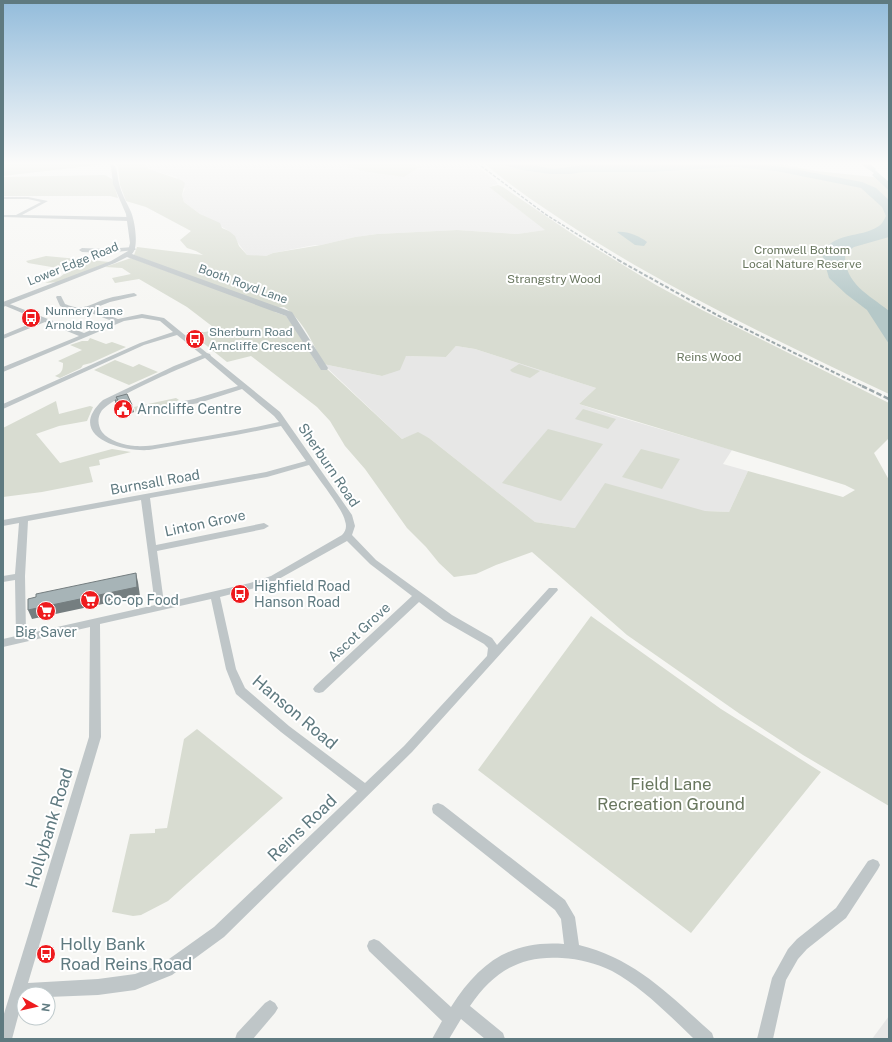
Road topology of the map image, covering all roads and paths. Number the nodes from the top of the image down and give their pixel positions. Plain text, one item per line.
1 (25, 212) edge
2 (128, 212) edge
3 (3, 216) edge
4 (15, 217) junction
5 (129, 219) junction
6 (82, 250) dead end
7 (130, 252) junction
8 (134, 295) dead end
9 (59, 297) dead end
10 (4, 304) edge
11 (87, 309) junction
12 (44, 320) junction
13 (116, 321) junction
14 (179, 332) junction
15 (83, 335) junction
16 (3, 337) edge
17 (208, 355) junction
18 (324, 368) dead end
19 (3, 370) edge
20 (244, 386) junction
21 (167, 407) dead end
22 (3, 408) edge
23 (283, 423) junction
24 (311, 462) junction
25 (145, 497) junction
26 (24, 520) junction
27 (3, 523) edge
28 (264, 526) dead end
29 (347, 536) junction
30 (153, 549) junction
31 (20, 576) junction
32 (3, 579) edge
33 (553, 590) dead end
34 (215, 595) junction
35 (420, 596) junction
36 (160, 608) junction
37 (95, 623) junction
38 (21, 639) junction
39 (3, 643) edge
40 (492, 657) junction
41 (319, 689) dead end
42 (366, 791) junction
43 (438, 809) dead end
44 (873, 865) dead end
45 (374, 946) dead end
46 (572, 950) junction
47 (20, 986) edge
48 (56, 989) edge
49 (16, 1001) edge
50 (270, 1008) dead end
51 (456, 1014) junction
52 (4, 1039) edge
53 (243, 1039) edge
54 (440, 1039) edge
55 (497, 1039) edge
56 (706, 1039) edge
57 (765, 1039) edge

1 - 4 street
2 - 5 street, Lower Edge Road
3 - 4 street
4 - 5 street
5 - 7 street, Lower Edge Road
6 - 7 street
7 - 10 street, Lower Edge Road
7 - 18 street, Booth Royd Lane
8 - 11 street
9 - 11 street
10 - 12 street
11 - 13 street
12 - 15 street
12 - 16 street
13 - 14 street, Sherburn Road
13 - 15 street, Sherburn Road
14 - 17 street, Sherburn Road
14 - 22 street
15 - 19 street, Sherburn Road
17 - 20 street, Sherburn Road
17 - 23 street
20 - 21 street
20 - 23 street, Sherburn Road
23 - 24 street, Sherburn Road
24 - 25 street, Burnsall Road
24 - 29 street, Sherburn Road
25 - 26 street, Burnsall Road
25 - 30 street
26 - 27 street, Burnsall Road
26 - 31 street
28 - 30 street, Linton Grove
29 - 34 street
29 - 35 street
30 - 36 street
31 - 32 street
31 - 38 street
33 - 40 street, Reins Road
34 - 36 street
34 - 42 street, Hanson Road
35 - 40 street
35 - 41 street, Ascot Grove
36 - 37 street
37 - 38 street
37 - 47 street, Hollybank Road
38 - 39 street
40 - 42 street, Reins Road
42 - 48 street, Reins Road
43 - 46 street
44 - 57 street
45 - 51 street
46 - 51 street
46 - 56 street
49 - 52 street, Hollybank Road
50 - 53 street
51 - 54 street
51 - 55 street

